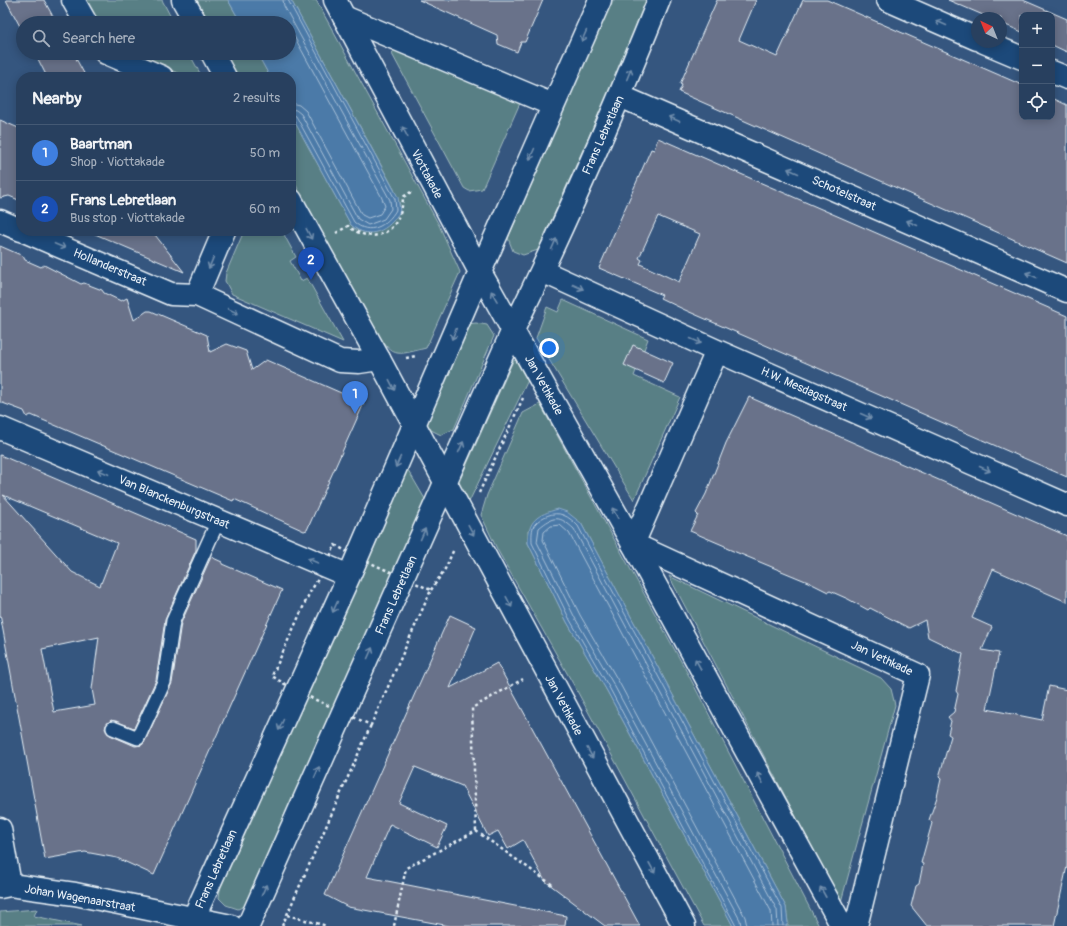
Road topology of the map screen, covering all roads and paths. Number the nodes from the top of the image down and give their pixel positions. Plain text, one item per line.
1 (73, 0) edge
2 (183, 0) edge
3 (600, 0) edge
4 (660, 0) edge
5 (888, 0) edge
6 (340, 8) edge
7 (82, 16) edge
8 (192, 16) edge
9 (971, 36) edge
10 (998, 48) edge
11 (1019, 57) edge
12 (122, 60) edge
13 (216, 60) edge
14 (150, 72) edge
15 (222, 72) edge
16 (1055, 73) edge
17 (1067, 78) edge
18 (620, 96) junction
19 (553, 105) junction
20 (431, 182) junction
21 (296, 209) edge
22 (0, 221) edge
23 (16, 228) edge
24 (36, 236) edge
25 (222, 236) edge
26 (315, 245) junction
27 (542, 271) junction
28 (480, 272) junction
29 (1067, 291) edge
30 (197, 295) junction
31 (513, 330) junction
32 (717, 351) junction
33 (379, 359) junction
34 (538, 374) junction
35 (414, 426) junction
36 (0, 428) edge
37 (446, 483) junction
38 (1067, 505) edge
39 (218, 521) junction
40 (466, 522) junction
41 (633, 544) junction
42 (349, 576) junction
43 (431, 590) dead end
44 (528, 676) dead end
45 (371, 725) dead end
46 (113, 728) dead end
47 (0, 829) edge
48 (476, 830) junction
49 (5, 886) edge
50 (554, 886) dead end
51 (287, 915) junction
52 (192, 923) edge
53 (231, 926) edge
54 (248, 926) edge
55 (282, 926) edge
56 (327, 926) edge
57 (394, 926) edge
58 (684, 926) edge
59 (842, 926) edge
60 (856, 926) edge

1 - 7 street
2 - 8 street
3 -> 19 street, Frans Lebretlaan
18 -> 4 street, Frans Lebretlaan
9 -> 5 street
6 - 19 street, Viottakade
20 -> 6 street, Viottakade
10 - 11 street
12 - 14 street
13 - 15 street
16 - 17 street
27 -> 18 street, Frans Lebretlaan
29 -> 18 street, Schotelstraat
19 -> 28 street, Frans Lebretlaan
20 - 26 path
20 - 28 street, Viottakade
21 -> 26 street
22 - 23 street
24 -> 30 street, Hollanderstraat
25 -> 30 street
26 - 33 street
27 - 31 street, Frans Lebretlaan
27 -> 32 street, H.W. Mesdagstraat
31 -> 28 street, Viottakade
28 -> 35 street, Frans Lebretlaan
30 -> 33 street
31 - 34 street, Jan Vethkade
37 -> 31 street, Frans Lebretlaan
32 -> 38 street, H.W. Mesdagstraat
32 - 41 street
33 -> 35 street
34 - 40 path
41 -> 34 street, Jan Vethkade
35 - 37 street
35 -> 42 street, Frans Lebretlaan
39 -> 36 street, Van Blanckenburgstraat
37 - 40 street, Jan Vethkade
54 -> 37 street, Frans Lebretlaan
42 -> 39 street, Van Blanckenburgstraat
39 - 46 lane
40 - 43 path
40 -> 58 street, Jan Vethkade
59 -> 41 street, Jan Vethkade
41 - 60 street, Jan Vethkade
42 -> 52 street, Frans Lebretlaan
44 - 48 path
45 - 51 path
47 - 49 street
48 - 50 path
48 - 57 path
49 - 52 street, Johan Wagenaarstraat
51 - 55 path
51 - 56 path
52 - 53 street, Johan Wagenaarstraat

